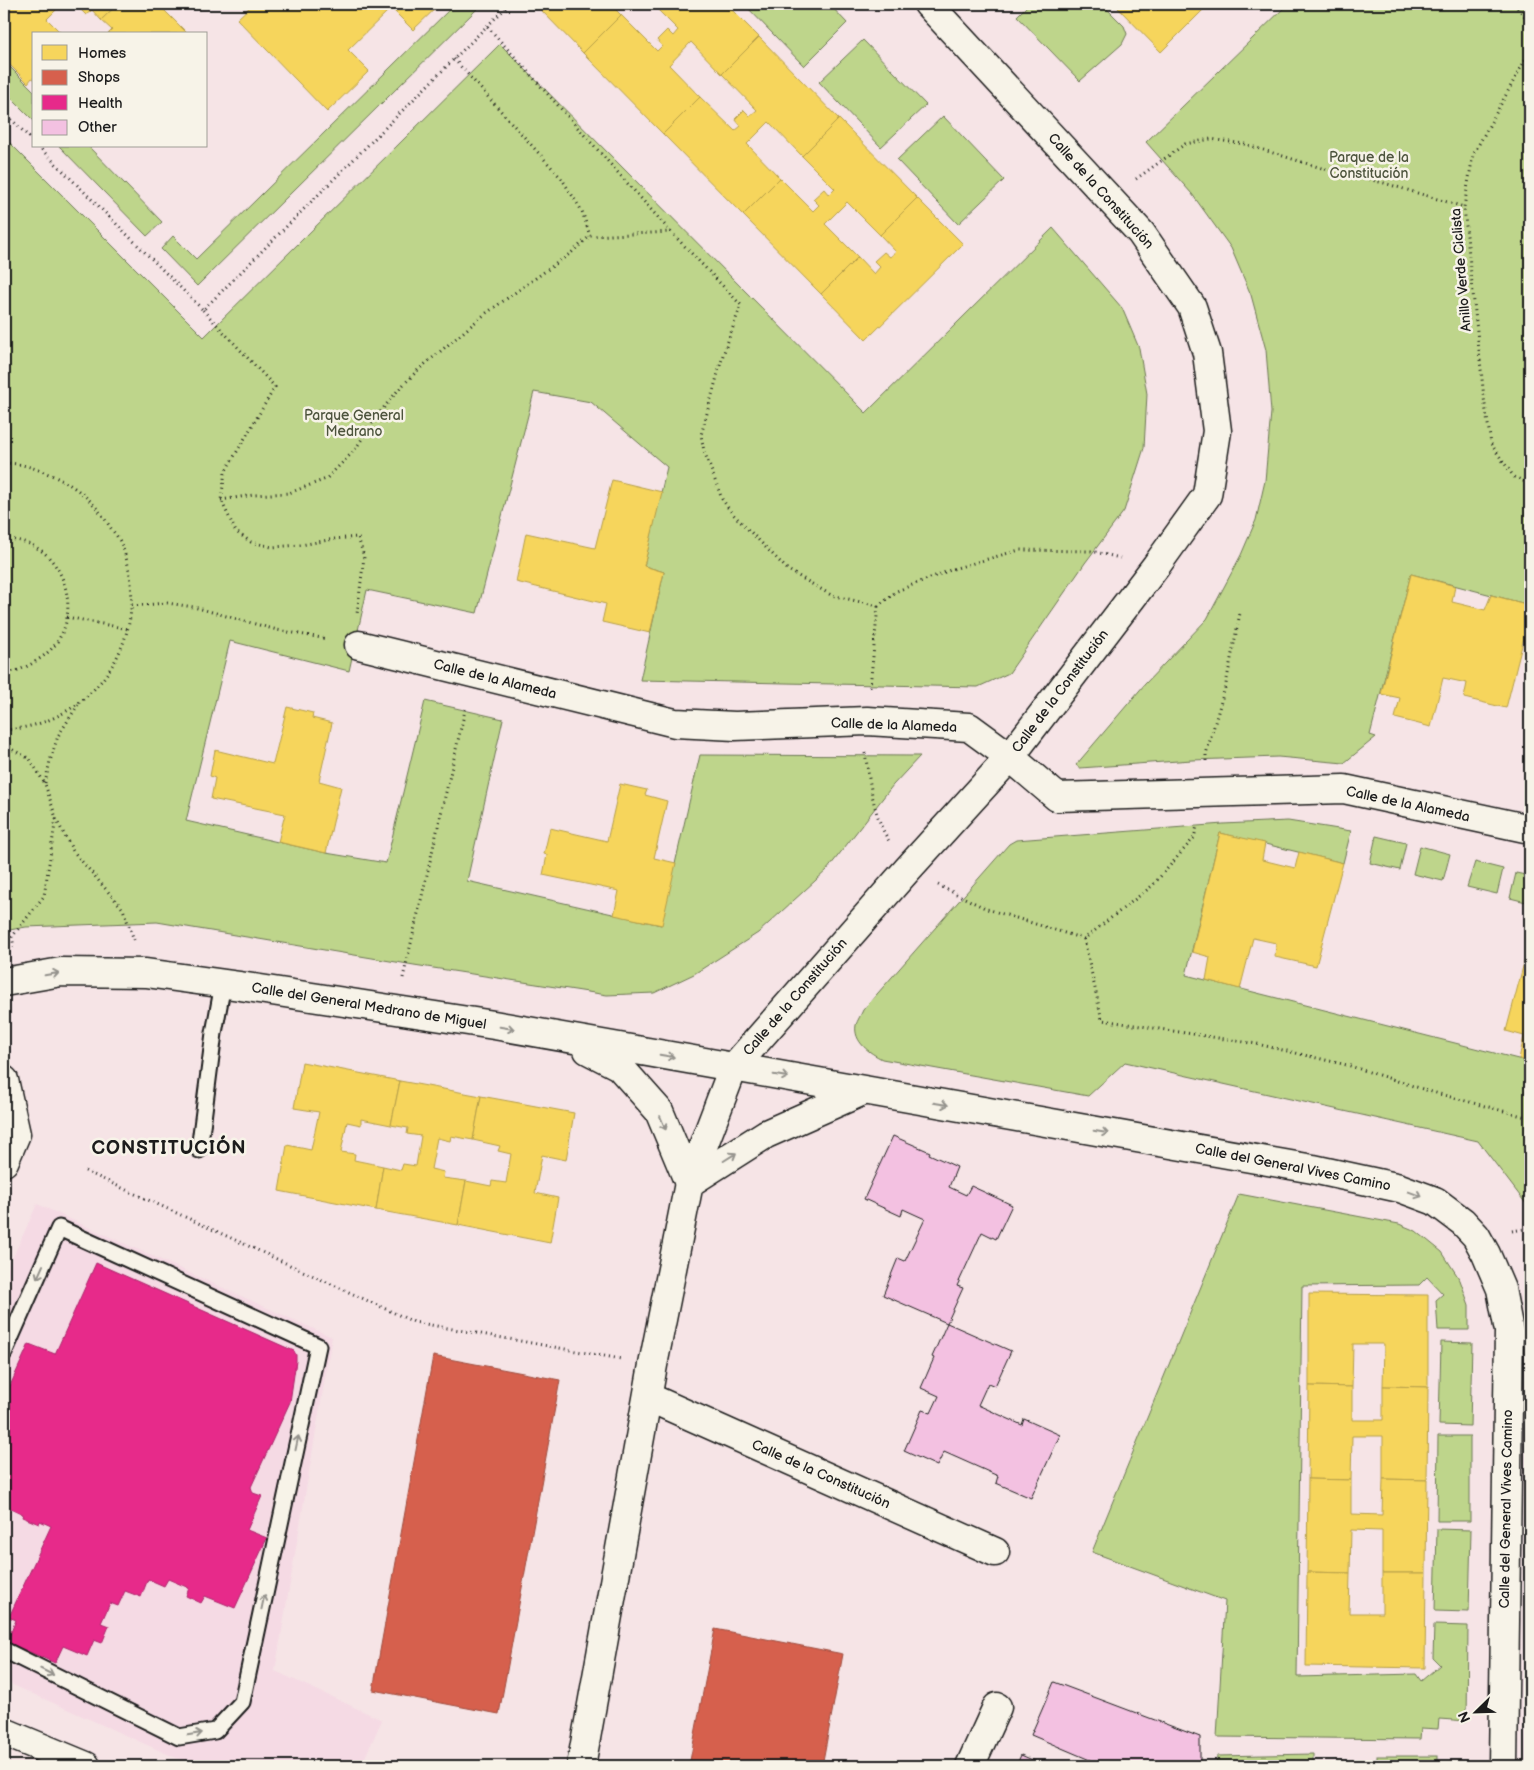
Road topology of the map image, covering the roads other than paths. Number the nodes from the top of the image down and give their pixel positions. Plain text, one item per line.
1 (928, 4) edge
2 (356, 645) road end
3 (1010, 757) junction
4 (1530, 830) edge
5 (11, 981) edge
6 (223, 984) junction
7 (562, 1038) junction
8 (733, 1068) junction
9 (4, 1080) edge
10 (863, 1091) junction
11 (199, 1150) dead end
12 (4, 1162) edge
13 (689, 1183) junction
14 (4, 1353) edge
15 (648, 1397) junction
16 (995, 1552) dead end
17 (4, 1650) edge
18 (997, 1707) dead end
19 (4, 1732) edge
20 (86, 1766) edge
21 (581, 1766) edge
22 (970, 1766) edge
23 (1503, 1766) edge

1 - 3 street, Calle de la Constitución
2 - 3 street, Calle de la Alameda
3 - 4 street, Calle de la Alameda
3 - 8 street, Calle de la Constitución
5 -> 6 street, Calle del General Medrano de Miguel
6 -> 7 street, Calle del General Medrano de Miguel
6 - 11 lane
7 -> 8 street, Calle del General Medrano de Miguel
7 -> 13 street
8 -> 10 street, Calle del General Vives Camino
8 - 13 street, Calle de la Constitución
9 - 12 street
13 -> 10 street
10 -> 23 street, Calle del General Vives Camino
13 - 15 street, Calle de la Constitución
17 -> 14 lane
15 - 16 street, Calle de la Constitución
15 - 21 street, Calle de la Constitución
18 - 22 street
19 - 20 street

